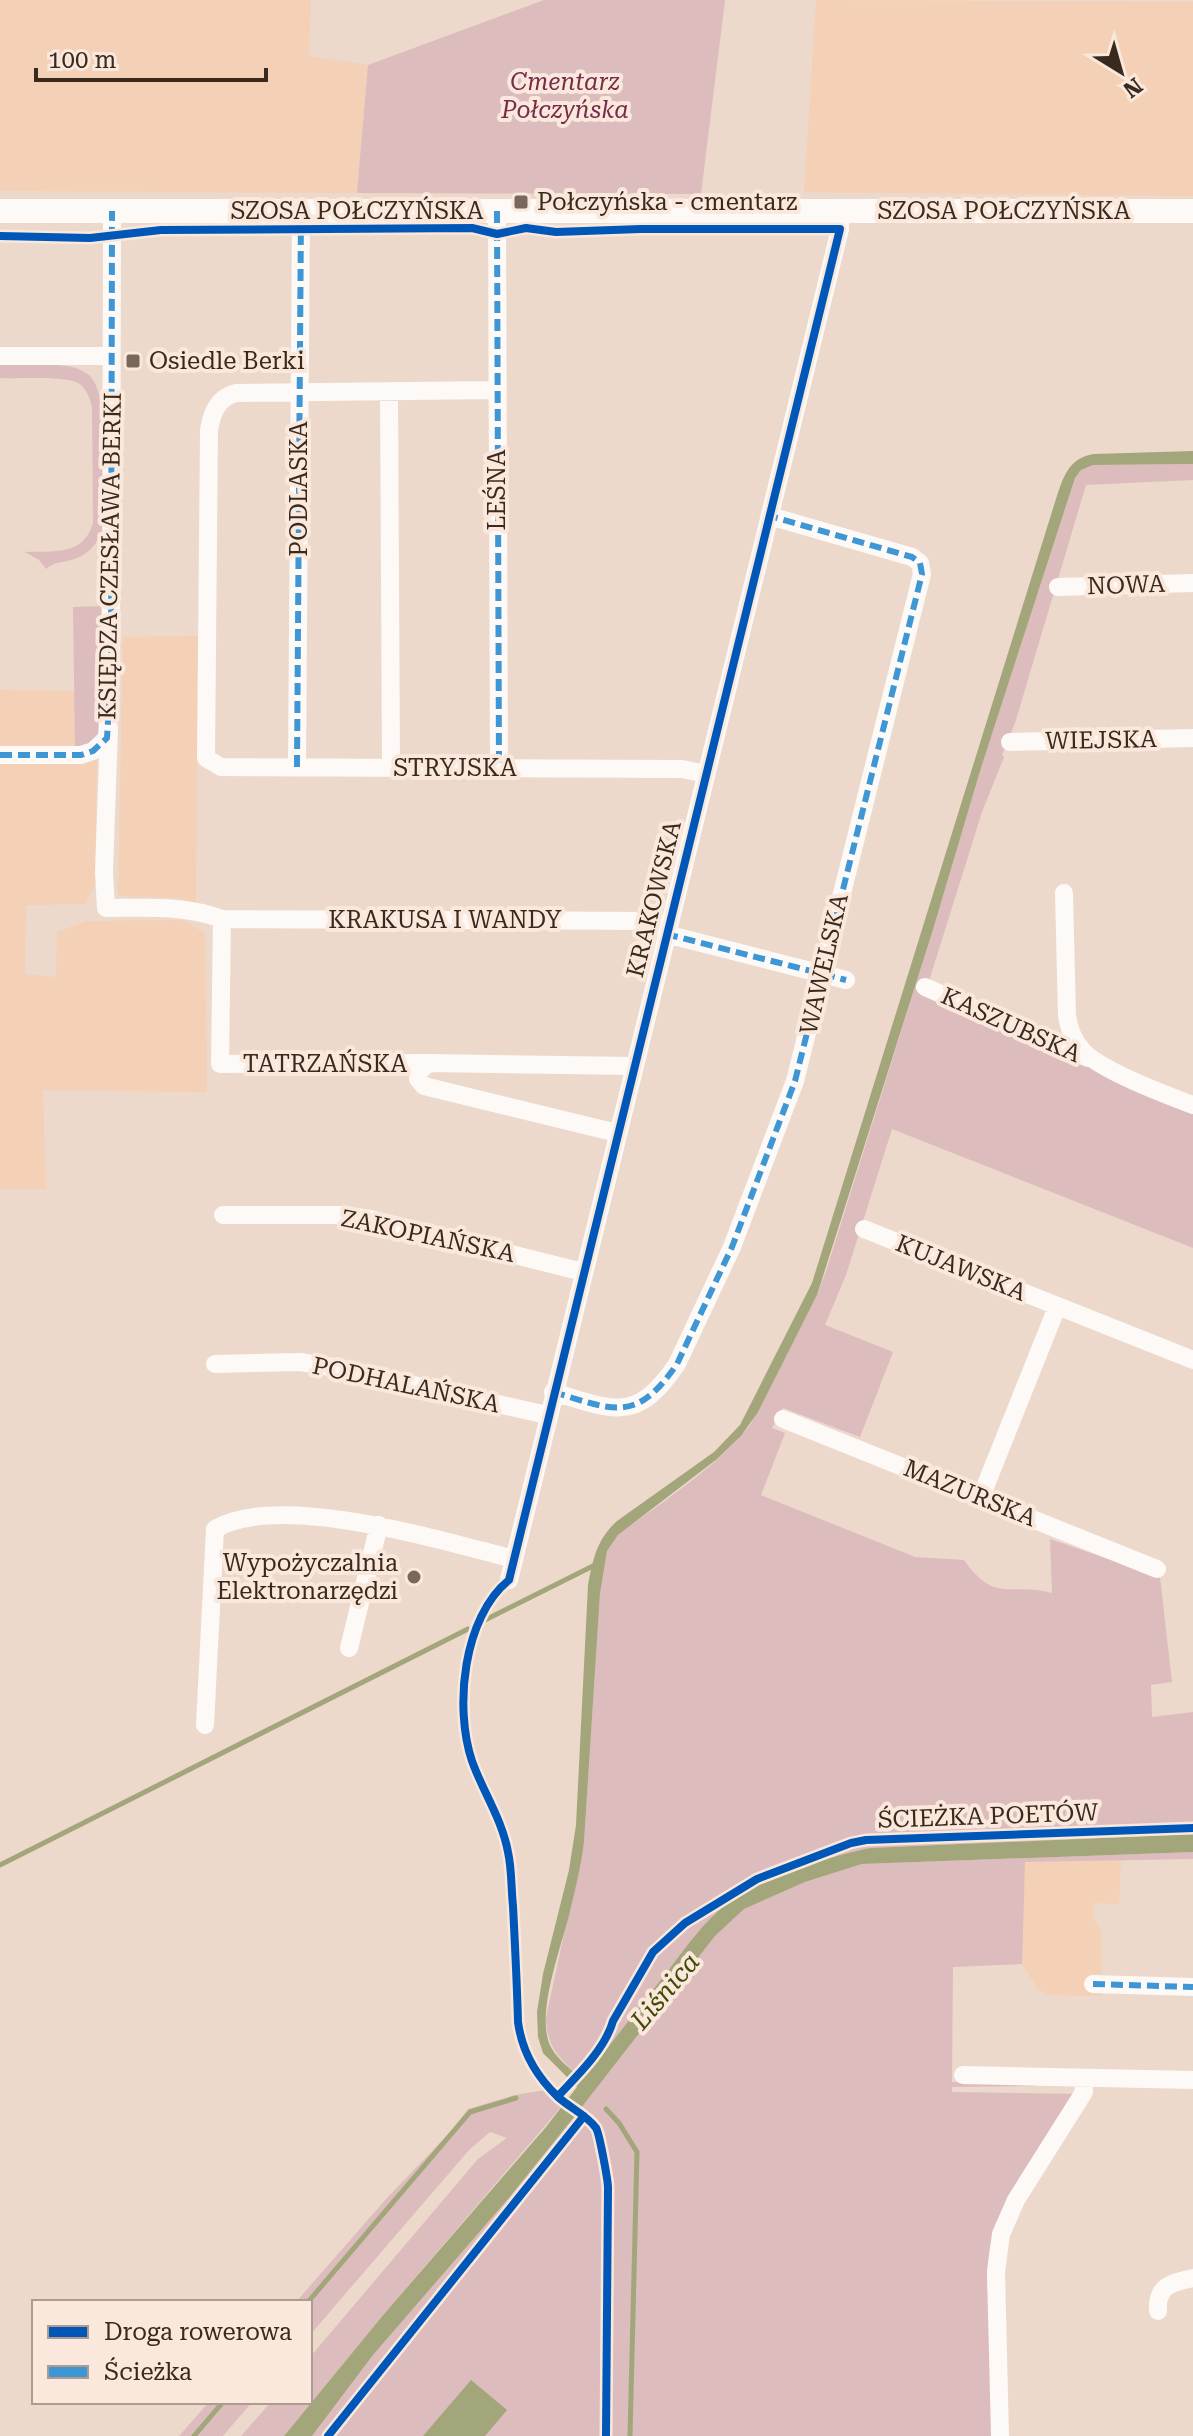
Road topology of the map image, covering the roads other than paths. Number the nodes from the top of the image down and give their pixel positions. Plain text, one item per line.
1 (840, 210) junction
2 (0, 211) edge
3 (112, 211) junction
4 (301, 211) junction
5 (497, 211) junction
6 (1193, 211) edge
7 (0, 356) edge
8 (111, 356) junction
9 (497, 390) junction
10 (299, 391) junction
11 (389, 392) junction
12 (770, 516) junction
13 (1193, 583) edge
14 (1058, 587) dead end
15 (109, 728) junction
16 (1193, 738) edge
17 (1010, 742) dead end
18 (0, 755) edge
19 (297, 767) junction
20 (391, 768) junction
21 (499, 769) junction
22 (706, 774) junction
23 (1064, 893) dead end
24 (222, 919) junction
25 (667, 930) junction
26 (821, 973) junction
27 (846, 980) dead end
28 (925, 987) dead end
29 (429, 1063) junction
30 (1097, 1063) junction
31 (634, 1066) junction
32 (1193, 1105) edge
33 (617, 1133) junction
34 (223, 1215) dead end
35 (864, 1229) dead end
36 (583, 1272) junction
37 (1057, 1307) junction
38 (1193, 1360) edge
39 (215, 1364) dead end
40 (553, 1392) junction
41 (547, 1415) junction
42 (783, 1419) dead end
43 (981, 1497) junction
44 (379, 1525) junction
45 (514, 1559) junction
46 (1157, 1569) dead end
47 (509, 1580) dead end
48 (349, 1648) dead end
49 (205, 1725) dead end
50 (1093, 1984) dead end
51 (1193, 1987) edge
52 (963, 2075) dead end
53 (1083, 2079) junction
54 (1193, 2080) edge
55 (1193, 2278) edge
56 (1158, 2311) dead end
57 (1000, 2436) edge

1 - 5 main road, SZOSA POŁCZYŃSKA
1 - 6 main road, SZOSA POŁCZYŃSKA
1 - 12 street, KRAKOWSKA
2 - 3 main road, SZOSA POŁCZYŃSKA
3 - 4 main road, SZOSA POŁCZYŃSKA
3 - 8 street, KSIĘDZA CZESŁAWA BERKI
4 - 5 main road, SZOSA POŁCZYŃSKA
4 - 10 street, PODLASKA
5 - 9 street, LEŚNA
7 - 8 street, KSIĘDZA CZESŁAWA BERKI
8 - 15 street, KSIĘDZA CZESŁAWA BERKI
9 - 11 street
9 - 21 street, LEŚNA
10 - 11 street
10 - 19 street, PODLASKA
10 - 19 street, STRYJSKA
11 - 20 street
12 - 22 street, KRAKOWSKA
12 - 26 street, WAWELSKA
13 - 14 street, NOWA
15 - 18 street, KSIĘDZA CZESŁAWA BERKI
15 - 24 street, KRAKUSA I WANDY
16 - 17 street, WIEJSKA
19 - 20 street, STRYJSKA
20 - 21 street, STRYJSKA
21 - 22 street, STRYJSKA
22 - 25 street, KRAKOWSKA
23 - 30 street, KASZUBSKA
24 - 25 street, KRAKUSA I WANDY
24 - 29 street, TATRZAŃSKA
25 - 26 street, KRAKUSA I WANDY
25 - 31 street, KRAKOWSKA
26 - 27 street, KRAKUSA I WANDY
26 - 40 street, WAWELSKA
28 - 30 street, KASZUBSKA
29 - 31 street, TATRZAŃSKA
29 - 33 street, TATRZAŃSKA
30 - 32 street, KASZUBSKA
31 - 33 street, KRAKOWSKA
33 - 36 street, KRAKOWSKA
34 - 36 street, ZAKOPIAŃSKA
35 - 37 street, KUJAWSKA
36 - 40 street, KRAKOWSKA
37 - 38 street, KUJAWSKA
37 - 43 street, KUJAWSKA
39 - 41 street, PODHALAŃSKA
40 - 41 street, KRAKOWSKA
41 - 45 street, KRAKOWSKA
42 - 43 street, MAZURSKA
43 - 46 street, MAZURSKA
44 - 45 street
44 - 48 street
44 - 49 street
45 - 47 street, KRAKOWSKA
50 - 51 street
52 - 53 street
53 - 54 street
53 - 57 street
55 - 56 street

